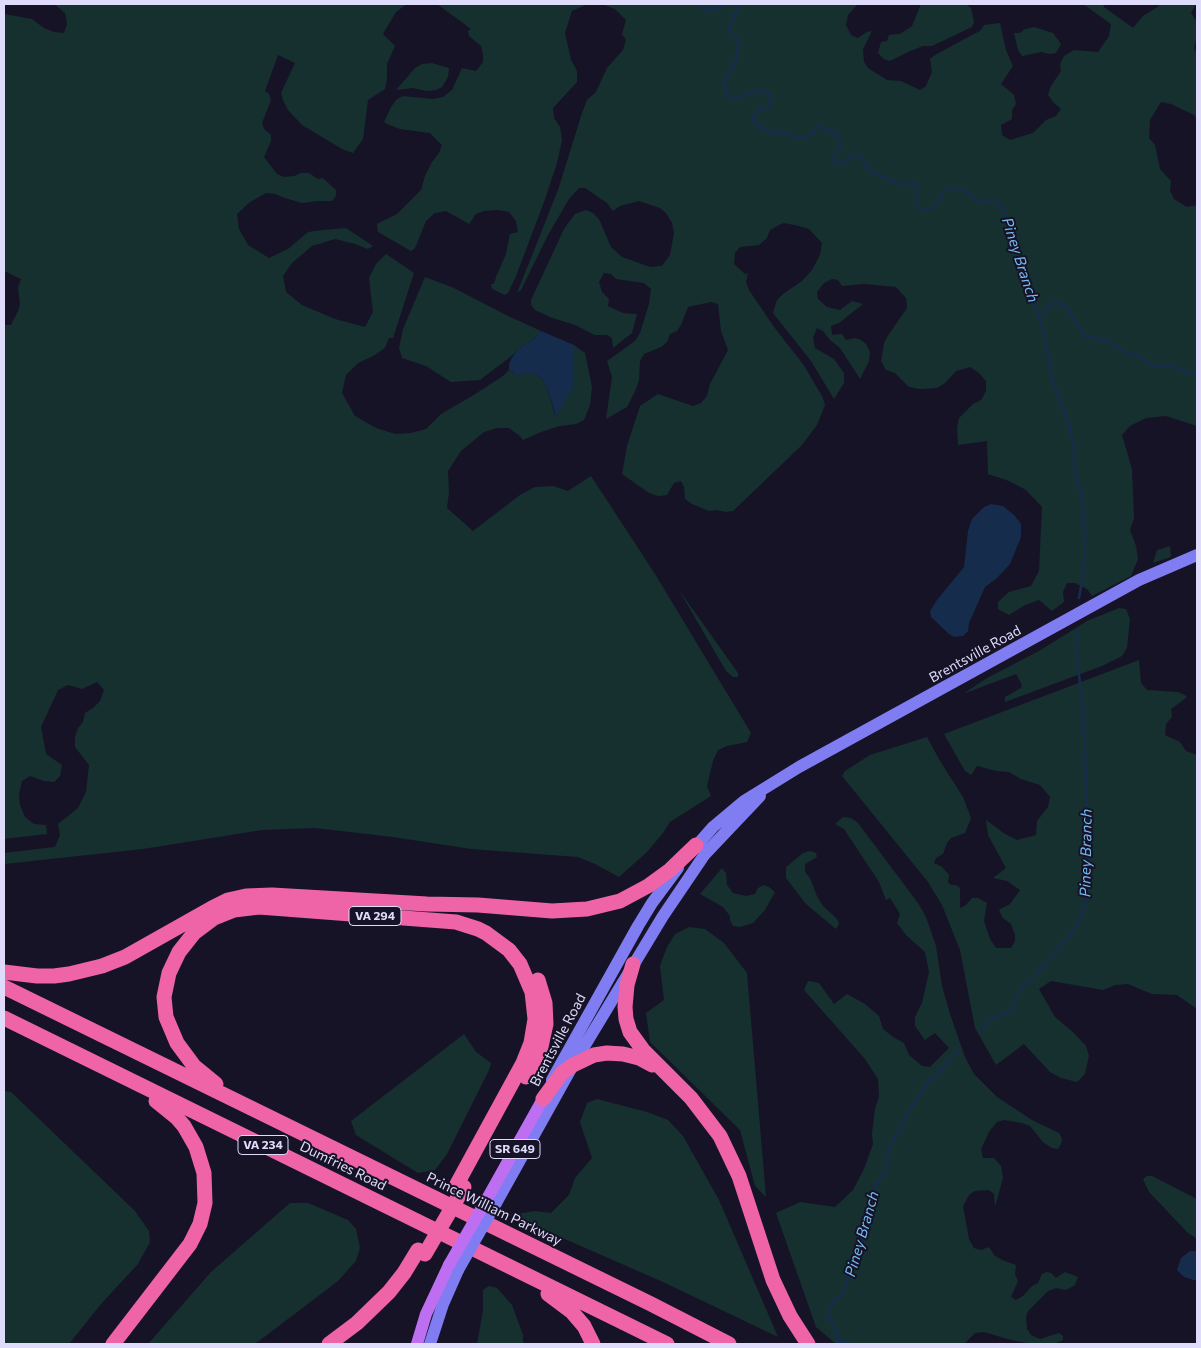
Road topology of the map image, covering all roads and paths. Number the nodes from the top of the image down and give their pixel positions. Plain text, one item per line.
1 (1197, 556) edge
2 (771, 786) junction
3 (696, 845) junction
4 (427, 904) junction
5 (633, 964) junction
6 (4, 972) edge
7 (4, 987) edge
8 (4, 1018) edge
9 (573, 1065) junction
10 (662, 1071) junction
11 (117, 1075) junction
12 (543, 1099) junction
13 (243, 1105) junction
14 (460, 1185) junction
15 (492, 1201) junction
16 (447, 1236) junction
17 (422, 1252) junction
18 (453, 1268) junction
19 (113, 1344) edge
20 (329, 1344) edge
21 (346, 1344) edge
22 (417, 1344) edge
23 (430, 1344) edge
24 (593, 1344) edge
25 (667, 1344) edge
26 (729, 1344) edge
27 (808, 1344) edge

1 - 2 main road, Brentsville Road / SR 649
2 - 3 main road, Brentsville Road / SR 649
2 - 5 main road, Brentsville Road / SR 649
3 - 4 highway
3 - 12 main road, Brentsville Road / SR 649
4 - 6 highway
4 - 14 highway
5 - 9 main road, Brentsville Road / SR 649
5 - 10 highway
7 - 13 highway, VA 234
8 - 11 highway, Dumfries Road / VA 234
9 - 10 highway
9 - 12 highway
9 - 15 main road, Brentsville Road / SR 649
10 - 27 highway
11 - 16 highway, Dumfries Road / VA 234
11 - 19 highway
12 - 15 main road, Brentsville Road / SR 649
13 - 14 highway, VA 294
13 - 26 highway, Prince William Parkway / VA 234
14 - 17 highway, VA 294
15 - 18 main road, Brentsville Road / SR 649, bridge
16 - 24 highway
16 - 25 highway, Dumfries Road / VA 234
17 - 20 highway, VA 294
17 - 21 highway
18 - 22 main road, Brentsville Road / SR 649
18 - 23 main road, Brentsville Road / SR 649

